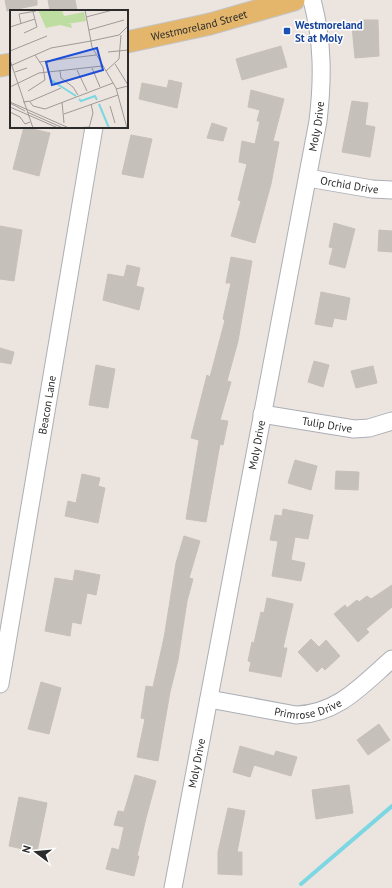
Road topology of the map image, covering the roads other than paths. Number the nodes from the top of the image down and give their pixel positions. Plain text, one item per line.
1 (294, 0) edge
2 (312, 0) edge
3 (128, 42) edge
4 (10, 64) edge
5 (0, 66) edge
6 (94, 128) edge
7 (308, 178) junction
8 (392, 190) edge
9 (262, 414) junction
10 (392, 421) edge
11 (392, 660) edge
12 (0, 684) edge
13 (209, 699) junction
14 (173, 888) edge

1 - 3 main road, Westmoreland Street
2 - 7 street, Moly Drive
4 - 5 main road
6 - 12 street, Beacon Lane
7 - 8 street, Orchid Drive
7 - 9 street, Moly Drive
9 - 10 street, Tulip Drive
9 - 13 street, Moly Drive
11 - 13 street, Primrose Drive
13 - 14 street, Moly Drive

